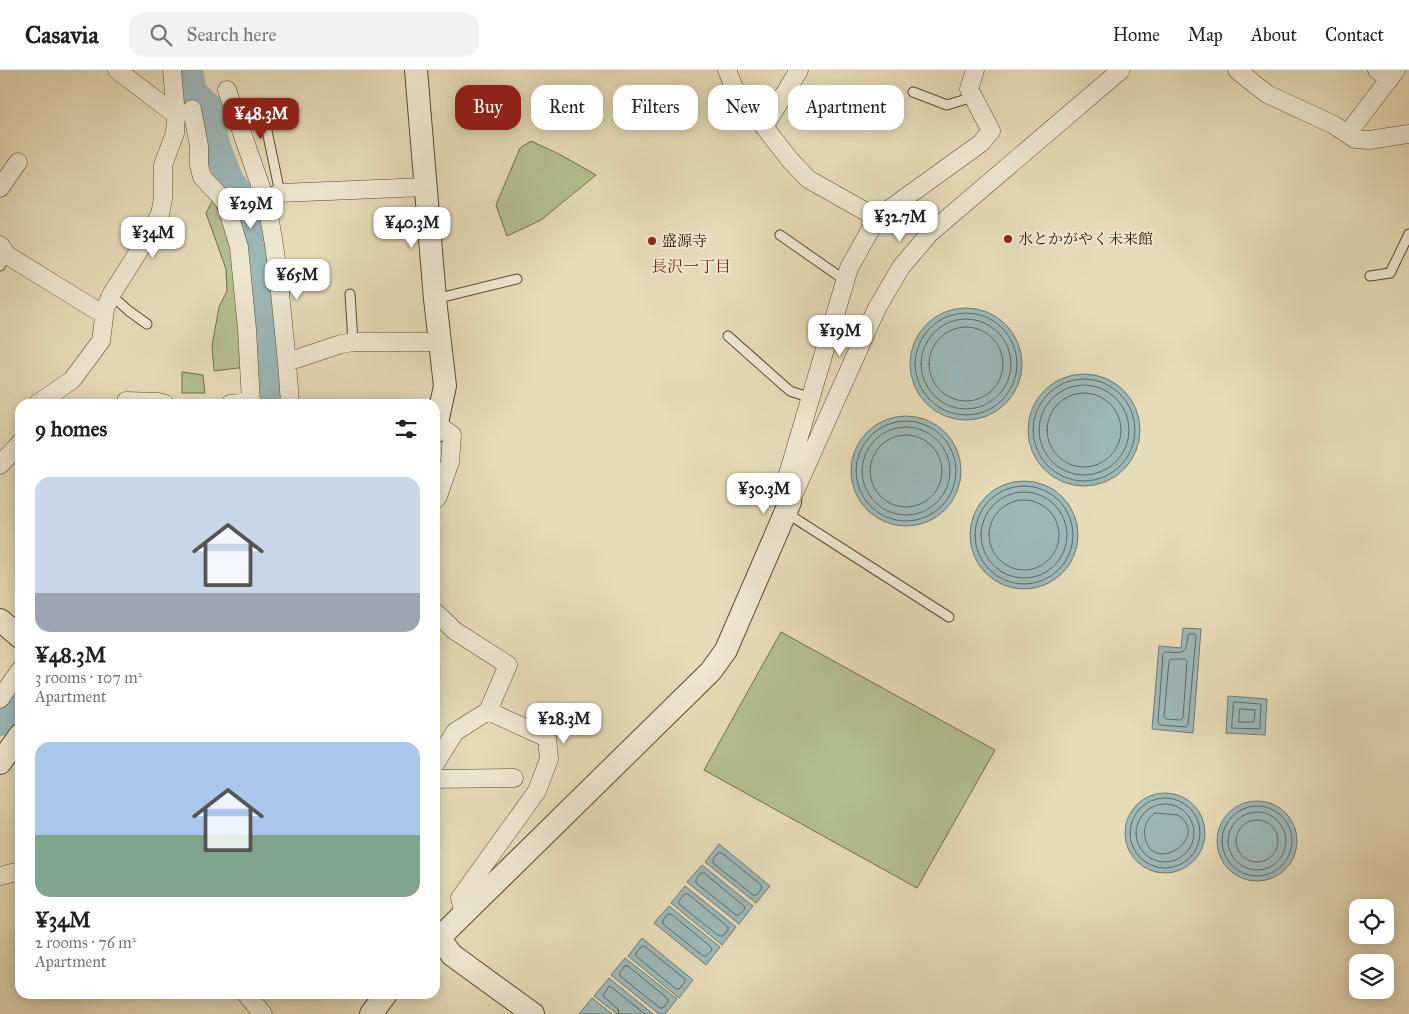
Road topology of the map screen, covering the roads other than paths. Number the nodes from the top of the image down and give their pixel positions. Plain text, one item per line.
1 (117, 70) edge
2 (172, 70) edge
3 (416, 70) edge
4 (727, 70) edge
5 (799, 70) edge
6 (975, 70) edge
7 (1121, 70) edge
8 (1237, 70) edge
9 (1388, 73) edge
10 (133, 77) edge
11 (733, 85) edge
12 (228, 90) dead end
13 (913, 92) dead end
14 (973, 97) junction
15 (778, 104) edge
16 (184, 112) junction
17 (266, 126) dead end
18 (767, 130) edge
19 (1348, 133) junction
20 (1409, 134) edge
21 (18, 162) dead end
22 (425, 187) junction
23 (0, 188) edge
24 (272, 196) junction
25 (877, 218) junction
26 (1409, 234) edge
27 (780, 235) dead end
28 (2, 255) edge
29 (1370, 276) dead end
30 (517, 279) dead end
31 (846, 281) junction
32 (350, 294) dead end
33 (435, 299) junction
34 (108, 302) junction
35 (148, 324) dead end
36 (728, 336) dead end
37 (440, 340) junction
38 (353, 342) junction
39 (287, 362) junction
40 (811, 398) junction
41 (44, 399) edge
42 (251, 399) edge
43 (290, 399) edge
44 (440, 409) edge
45 (440, 430) edge
46 (15, 448) edge
47 (0, 465) edge
48 (440, 490) edge
49 (788, 507) junction
50 (440, 617) edge
51 (949, 617) dead end
52 (0, 620) edge
53 (15, 633) edge
54 (15, 677) edge
55 (0, 699) edge
56 (488, 710) junction
57 (15, 745) edge
58 (440, 756) edge
59 (0, 763) edge
60 (514, 778) dead end
61 (440, 779) edge
62 (15, 872) edge
63 (0, 876) edge
64 (464, 914) junction
65 (440, 937) edge
66 (440, 943) edge
67 (250, 999) edge
68 (382, 999) edge
69 (263, 1014) edge
70 (371, 1014) edge
71 (533, 1014) edge

1 - 10 street
2 - 16 street
3 - 22 street
4 - 11 street
5 - 15 street
6 - 14 street
7 - 49 street
8 - 19 street
9 - 19 street
10 - 16 street
12 - 24 street
13 - 14 lane
14 - 25 street
16 - 34 street
16 - 42 street
17 - 24 lane
18 - 25 street
19 - 20 street
21 - 23 street
22 - 24 street
22 - 33 street
24 - 39 street
25 - 31 street
26 - 29 lane
27 - 31 lane
28 - 34 street
30 - 33 lane
31 - 40 street
32 - 38 lane
33 - 37 street
34 - 35 lane
34 - 41 street
36 - 40 lane
37 - 38 street
37 - 44 street
38 - 39 street
39 - 43 street
40 - 49 street
45 - 48 street
46 - 47 street
49 - 51 lane
49 - 64 street
50 - 56 street
52 - 53 street
54 - 55 street
56 - 58 street
56 - 64 street
57 - 59 street
60 - 61 street
62 - 63 street
64 - 65 street
66 - 71 street
67 - 69 street
68 - 70 street

